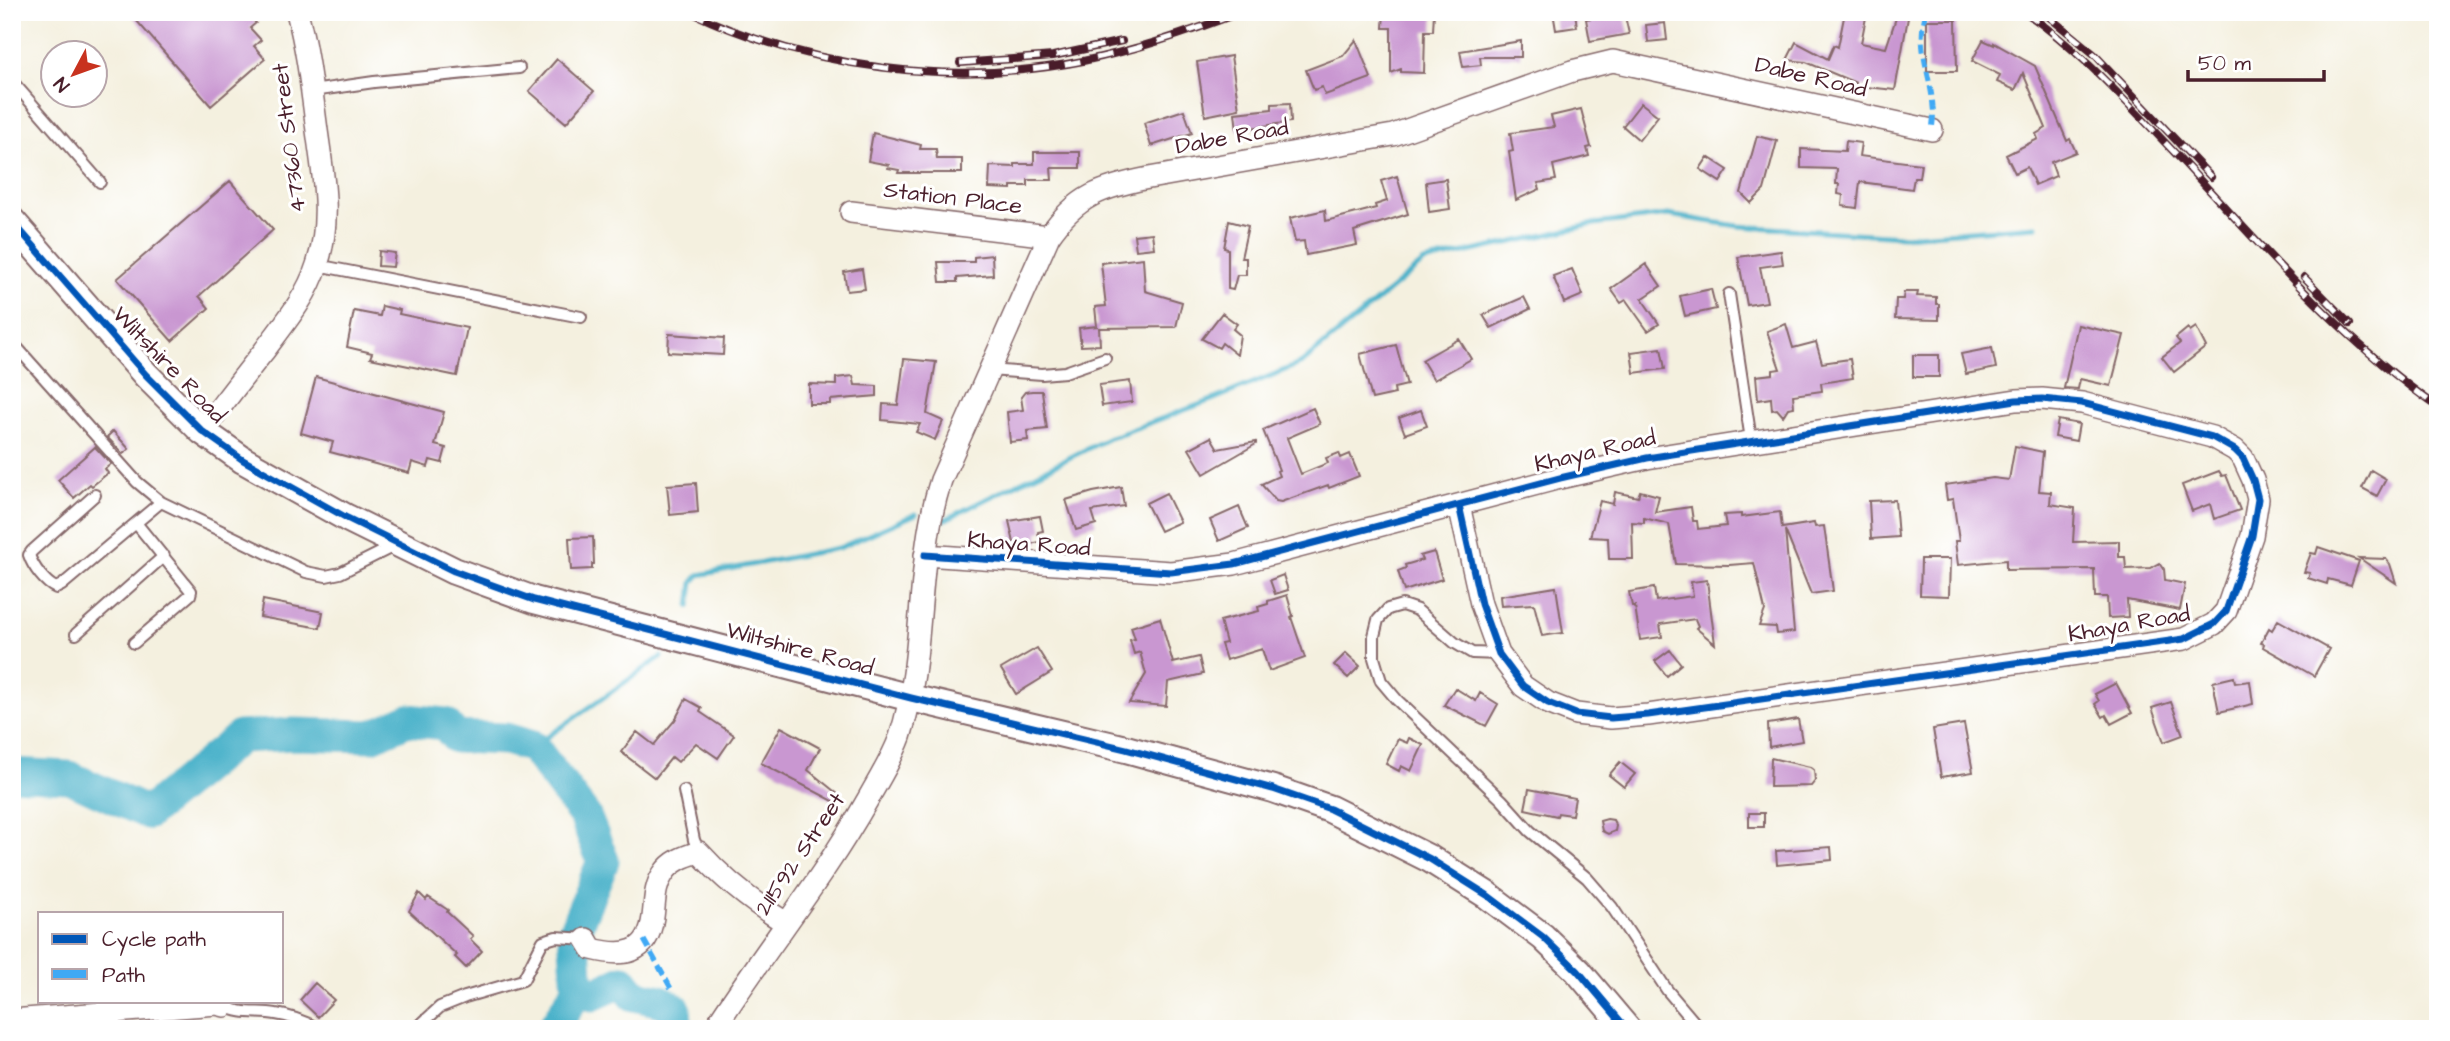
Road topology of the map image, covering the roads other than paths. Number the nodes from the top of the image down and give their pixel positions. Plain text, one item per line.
1 (297, 12) edge
2 (519, 68) dead end
3 (12, 81) edge
4 (312, 91) junction
5 (1932, 130) dead end
6 (100, 182) dead end
7 (851, 212) dead end
8 (12, 221) edge
9 (1049, 236) junction
10 (317, 265) junction
11 (1729, 293) dead end
12 (581, 317) dead end
13 (12, 342) edge
14 (1105, 358) dead end
15 (989, 370) junction
16 (202, 431) junction
17 (1751, 440) junction
18 (95, 495) dead end
19 (161, 502) junction
20 (1459, 505) junction
21 (136, 523) junction
22 (398, 544) junction
23 (925, 555) junction
24 (164, 556) junction
25 (76, 634) dead end
26 (134, 643) dead end
27 (1499, 654) junction
28 (911, 698) junction
29 (684, 790) dead end
30 (699, 852) junction
31 (786, 923) junction
32 (586, 939) joint
33 (226, 1006) joint
34 (12, 1020) edge
35 (319, 1029) edge
36 (416, 1029) edge
37 (714, 1029) edge
38 (1628, 1029) edge
39 (1700, 1029) edge

1 - 4 street, 47360 Street
2 - 4 lane
3 - 6 lane
4 - 10 street, 47360 Street
5 - 9 street, Dabe Road
7 - 9 street, Station Place
8 - 16 street, Wiltshire Road
9 - 15 street, Dabe Road
10 - 12 lane
10 - 16 street, 47360 Street
11 - 17 lane
13 - 19 lane
14 - 15 lane
15 - 23 street, Dabe Road
16 - 22 street, Wiltshire Road
17 - 20 street, Khaya Road
17 - 27 street, Khaya Road
18 - 21 lane
19 - 21 lane
19 - 22 lane
20 - 23 street, Khaya Road
20 - 27 street, Khaya Road
21 - 24 lane
22 - 28 street, Wiltshire Road
23 - 28 street, Dabe Road
24 - 25 lane
24 - 26 lane
27 - 39 lane
28 - 31 street, 211592 Street
28 - 38 street, Wiltshire Road
29 - 30 lane
30 - 31 street
30 - 32 street
31 - 37 street, 211592 Street
32 - 36 lane
33 - 34 street
33 - 35 lane

